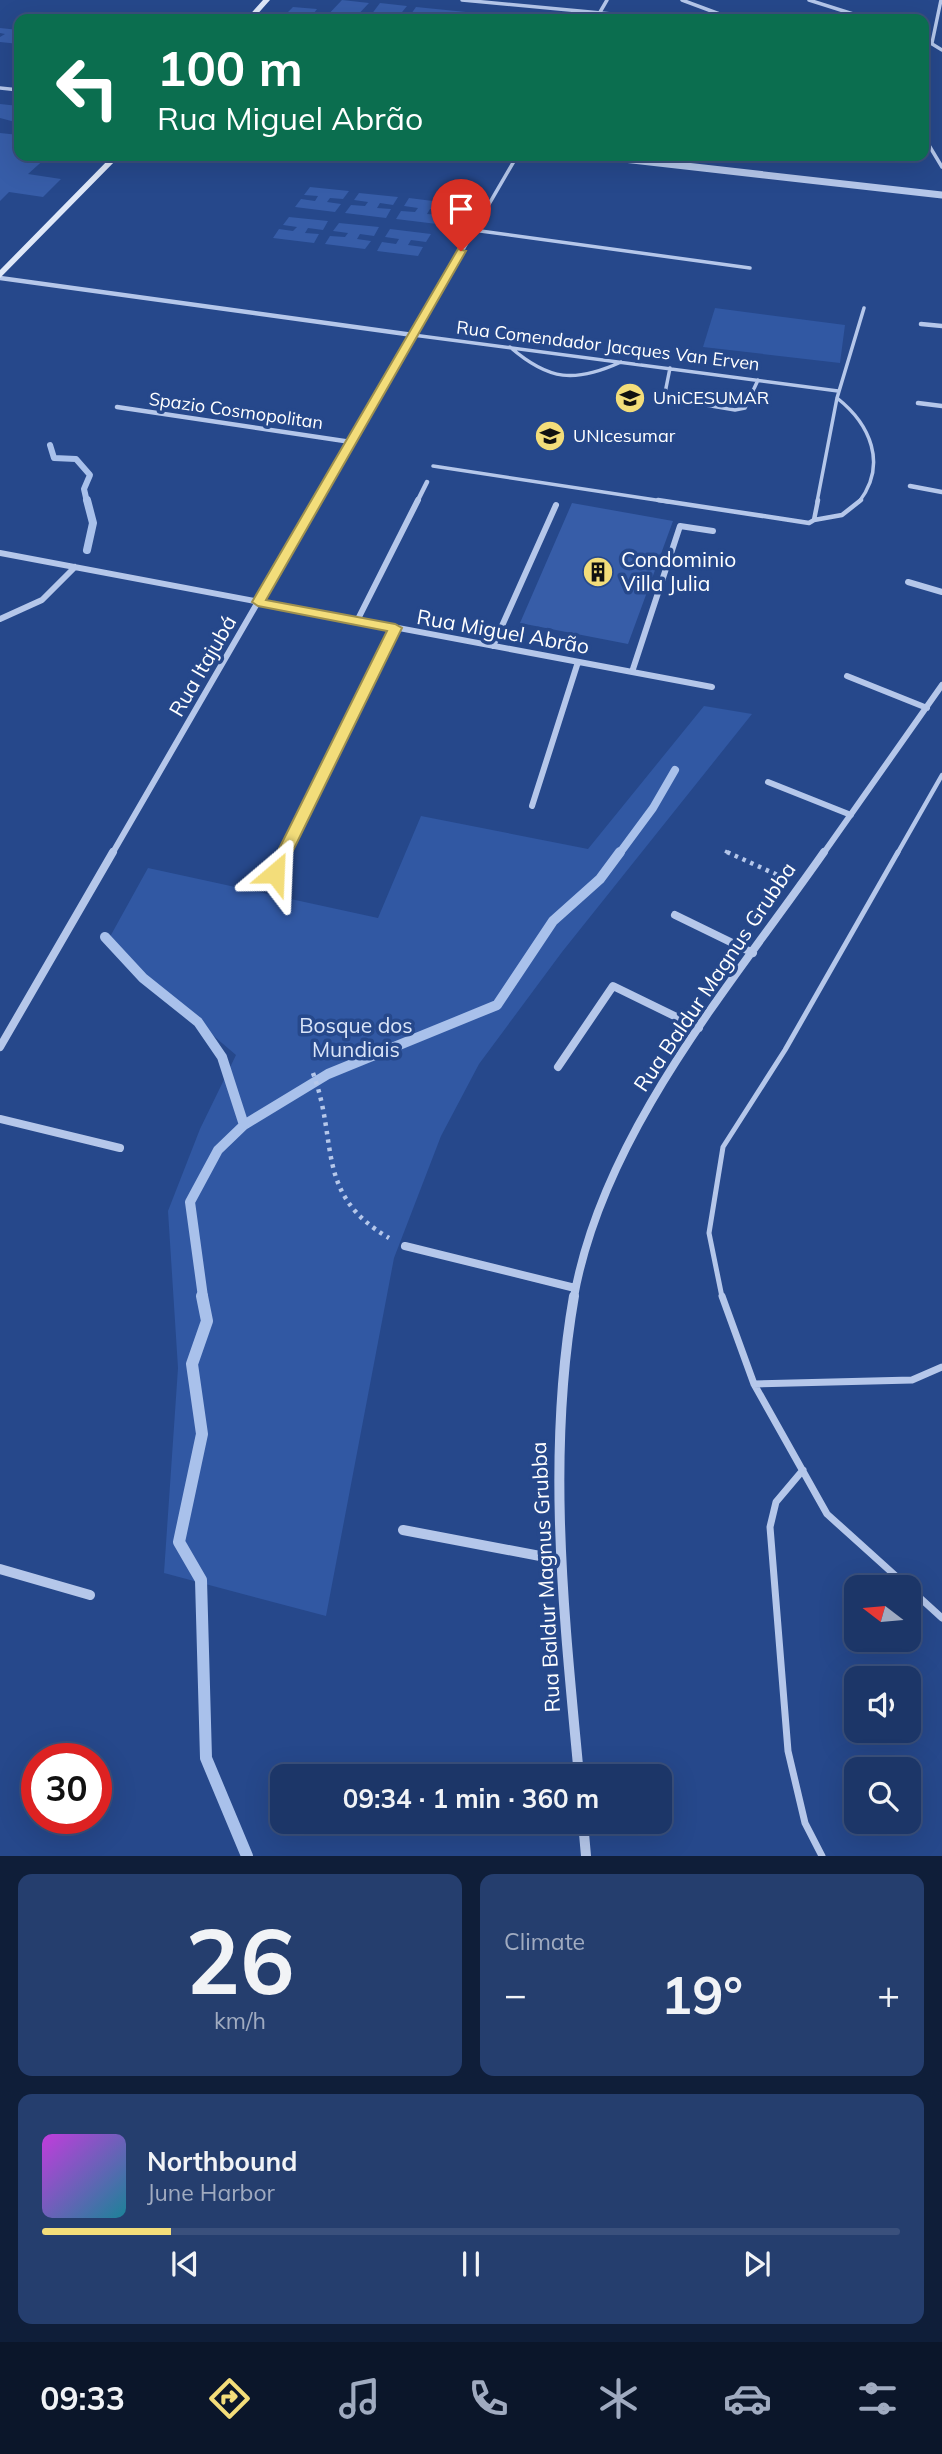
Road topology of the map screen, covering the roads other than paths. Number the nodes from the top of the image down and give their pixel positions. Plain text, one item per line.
1 (267, 0) edge
2 (462, 0) edge
3 (607, 0) edge
4 (682, 0) edge
5 (809, 0) edge
6 (941, 0) edge
7 (600, 13) junction
8 (254, 14) edge
9 (611, 14) edge
10 (720, 14) edge
11 (853, 14) edge
12 (929, 42) edge
13 (932, 43) junction
14 (942, 50) edge
15 (929, 145) edge
16 (111, 161) edge
17 (514, 161) edge
18 (641, 161) edge
19 (942, 167) edge
20 (942, 195) edge
21 (474, 230) junction
22 (750, 268) dead end
23 (0, 276) edge
24 (864, 308) dead end
25 (921, 324) dead end
26 (942, 326) edge
27 (413, 335) junction
28 (510, 347) junction
29 (622, 362) junction
30 (670, 368) junction
31 (758, 380) junction
32 (838, 391) junction
33 (837, 398) junction
34 (918, 403) dead end
35 (942, 406) edge
36 (117, 407) dead end
37 (351, 442) junction
38 (433, 466) dead end
39 (427, 482) dead end
40 (910, 486) dead end
41 (942, 492) edge
42 (556, 505) dead end
43 (814, 520) junction
44 (713, 531) dead end
45 (0, 554) edge
46 (75, 568) junction
47 (908, 582) dead end
48 (942, 592) edge
49 (258, 602) junction
50 (0, 619) edge
51 (357, 621) junction
52 (395, 628) junction
53 (493, 646) junction
54 (578, 662) junction
55 (632, 672) junction
56 (846, 676) dead end
57 (942, 685) edge
58 (712, 687) dead end
59 (927, 708) junction
60 (942, 775) edge
61 (768, 782) dead end
62 (532, 806) dead end
63 (851, 815) junction
64 (275, 873) dead end
65 (675, 915) dead end
66 (753, 953) junction
67 (699, 1028) junction
68 (0, 1047) edge
69 (558, 1067) dead end
70 (0, 1119) edge
71 (120, 1148) dead end
72 (405, 1246) road end
73 (575, 1288) junction
74 (942, 1367) edge
75 (754, 1384) junction
76 (803, 1470) junction
77 (403, 1530) dead end
78 (561, 1560) junction
79 (0, 1569) edge
80 (895, 1575) edge
81 (90, 1595) dead end
82 (921, 1599) edge
83 (942, 1618) edge
84 (578, 1764) edge
85 (584, 1834) edge
86 (586, 1856) edge
87 (822, 1856) edge

1 - 8 main road
2 - 7 street
3 - 7 street
4 - 10 street
5 - 11 street
6 - 13 street
7 - 9 street
12 - 13 street
13 - 14 street
15 - 19 street
16 - 23 main road
17 - 21 street, Rua Itajubá
18 - 20 street
21 - 22 lane
21 - 27 street, Rua Itajubá
23 - 27 street, Rua Comendador Jacques Van Erven
24 - 32 lane
25 - 26 street
27 - 28 lane, Rua Comendador Jacques Van Erven
27 - 37 street, Rua Itajubá
28 - 29 lane, Rua Comendador Jacques Van Erven
28 - 29 lane
29 - 30 lane, Rua Comendador Jacques Van Erven
30 - 31 lane, Rua Comendador Jacques Van Erven
30 - 31 lane
31 - 32 lane, Rua Comendador Jacques Van Erven
32 - 33 lane
33 - 43 lane
33 - 43 lane
34 - 35 street
36 - 37 street, Spazio Cosmopolitan
37 - 49 street, Rua Itajubá
38 - 43 lane
39 - 51 street
40 - 41 street
42 - 53 street
44 - 55 street
45 - 46 street, Rua Miguel Abrão
46 - 49 street, Rua Miguel Abrão
46 - 50 street
47 - 48 street
49 - 51 street, Rua Miguel Abrão
49 - 68 street, Rua Itajubá
51 - 52 street, Rua Miguel Abrão
52 - 53 street, Rua Miguel Abrão
52 - 64 street
53 - 54 street, Rua Miguel Abrão
54 - 55 street, Rua Miguel Abrão
54 - 62 street
55 - 58 street, Rua Miguel Abrão
56 - 59 street
57 - 59 street, Rua Baldur Magnus Grubba
59 - 63 street, Rua Baldur Magnus Grubba
60 - 75 lane
61 - 63 street
63 - 66 street, Rua Baldur Magnus Grubba
65 - 66 street
66 - 67 street, Rua Baldur Magnus Grubba
67 - 69 street
67 - 73 street, Rua Baldur Magnus Grubba
70 - 71 street
72 - 73 street
73 - 78 street, Rua Baldur Magnus Grubba
74 - 75 lane
75 - 76 lane
76 - 80 lane
76 - 87 lane
77 - 78 street
78 - 84 street, Rua Baldur Magnus Grubba
79 - 81 street
82 - 83 lane
85 - 86 street

